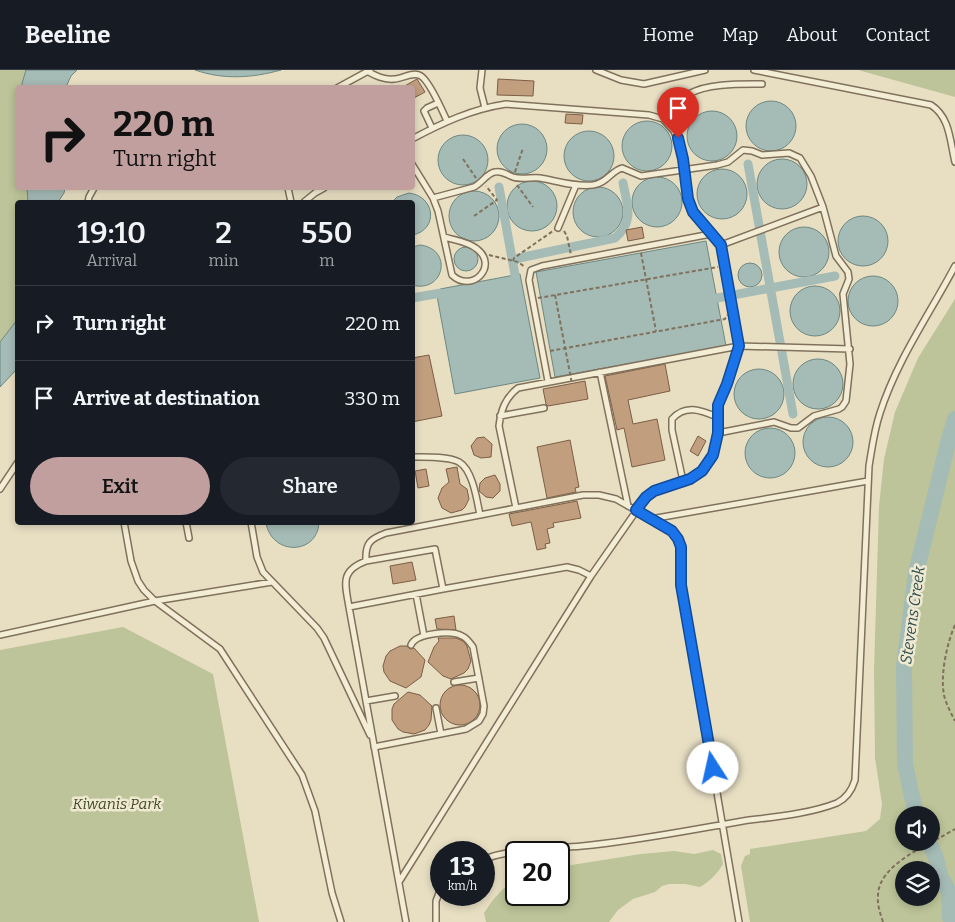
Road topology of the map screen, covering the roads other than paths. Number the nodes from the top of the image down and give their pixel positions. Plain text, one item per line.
1 (482, 70) edge
2 (596, 70) edge
3 (705, 70) edge
4 (754, 70) edge
5 (369, 71) edge
6 (762, 84) dead end
7 (343, 85) edge
8 (438, 102) junction
9 (485, 108) junction
10 (447, 121) junction
11 (668, 122) junction
12 (432, 128) junction
13 (415, 137) edge
14 (955, 162) edge
15 (415, 169) edge
16 (684, 170) junction
17 (576, 185) junction
18 (433, 198) junction
19 (823, 207) junction
20 (559, 226) road end
21 (711, 234) junction
22 (444, 237) junction
23 (721, 245) junction
24 (955, 266) edge
25 (739, 346) junction
26 (850, 349) junction
27 (600, 372) junction
28 (548, 381) junction
29 (544, 408) dead end
30 (500, 416) junction
31 (717, 417) junction
32 (718, 433) junction
33 (415, 457) edge
34 (15, 467) edge
35 (868, 480) junction
36 (683, 482) junction
37 (0, 490) edge
38 (628, 506) junction
39 (516, 508) junction
40 (636, 510) junction
41 (480, 515) junction
42 (651, 519) junction
43 (125, 525) edge
44 (187, 525) edge
45 (252, 525) edge
46 (189, 538) dead end
47 (366, 561) junction
48 (592, 576) junction
49 (272, 582) junction
50 (443, 589) junction
51 (416, 594) junction
52 (155, 601) junction
53 (349, 606) junction
54 (0, 635) edge
55 (424, 636) junction
56 (411, 645) dead end
57 (478, 678) junction
58 (454, 682) dead end
59 (395, 696) dead end
60 (366, 701) junction
61 (436, 708) dead end
62 (441, 734) junction
63 (374, 744) junction
64 (723, 825) junction
65 (495, 855) edge
66 (399, 882) junction
67 (436, 906) edge
68 (341, 922) edge
69 (406, 922) edge
70 (436, 922) edge
71 (740, 922) edge

1 - 9 lane
2 - 3 lane
4 - 14 lane
5 - 7 lane
5 - 8 lane
6 - 11 lane
8 - 10 lane
8 - 12 lane
9 - 10 lane
9 - 11 lane
10 - 12 lane
11 - 16 lane
12 - 13 lane
15 - 18 lane
16 - 17 lane
16 - 19 lane
16 - 21 lane
17 - 18 lane
17 - 20 lane
18 - 22 lane
19 - 23 lane
19 - 26 lane
21 - 23 lane
21 - 28 lane
22 - 22 lane
23 - 25 lane
24 - 35 lane
25 - 26 lane
25 - 27 lane
25 - 31 lane
26 - 32 lane
27 - 28 lane
27 - 38 lane
28 - 30 lane
29 - 30 lane
30 - 39 lane
31 - 32 lane
31 - 36 lane
32 - 36 lane
33 - 41 lane
34 - 37 lane
35 - 42 lane
35 - 64 lane
36 - 40 lane
38 - 39 lane
38 - 40 lane
39 - 41 lane
40 - 42 lane
40 - 48 lane
41 - 47 lane
42 - 64 lane
43 - 52 lane
44 - 46 lane
45 - 49 lane
47 - 50 lane
47 - 53 lane
48 - 50 lane
48 - 66 lane
49 - 52 lane
49 - 63 lane
50 - 51 lane
51 - 53 lane
51 - 55 lane
52 - 54 lane
52 - 68 lane
53 - 60 lane
55 - 56 lane
55 - 57 lane
57 - 58 lane
57 - 62 lane
59 - 60 lane
60 - 63 lane
61 - 62 lane
62 - 63 lane
63 - 66 lane
64 - 65 lane
64 - 71 lane
66 - 69 lane
67 - 70 lane

